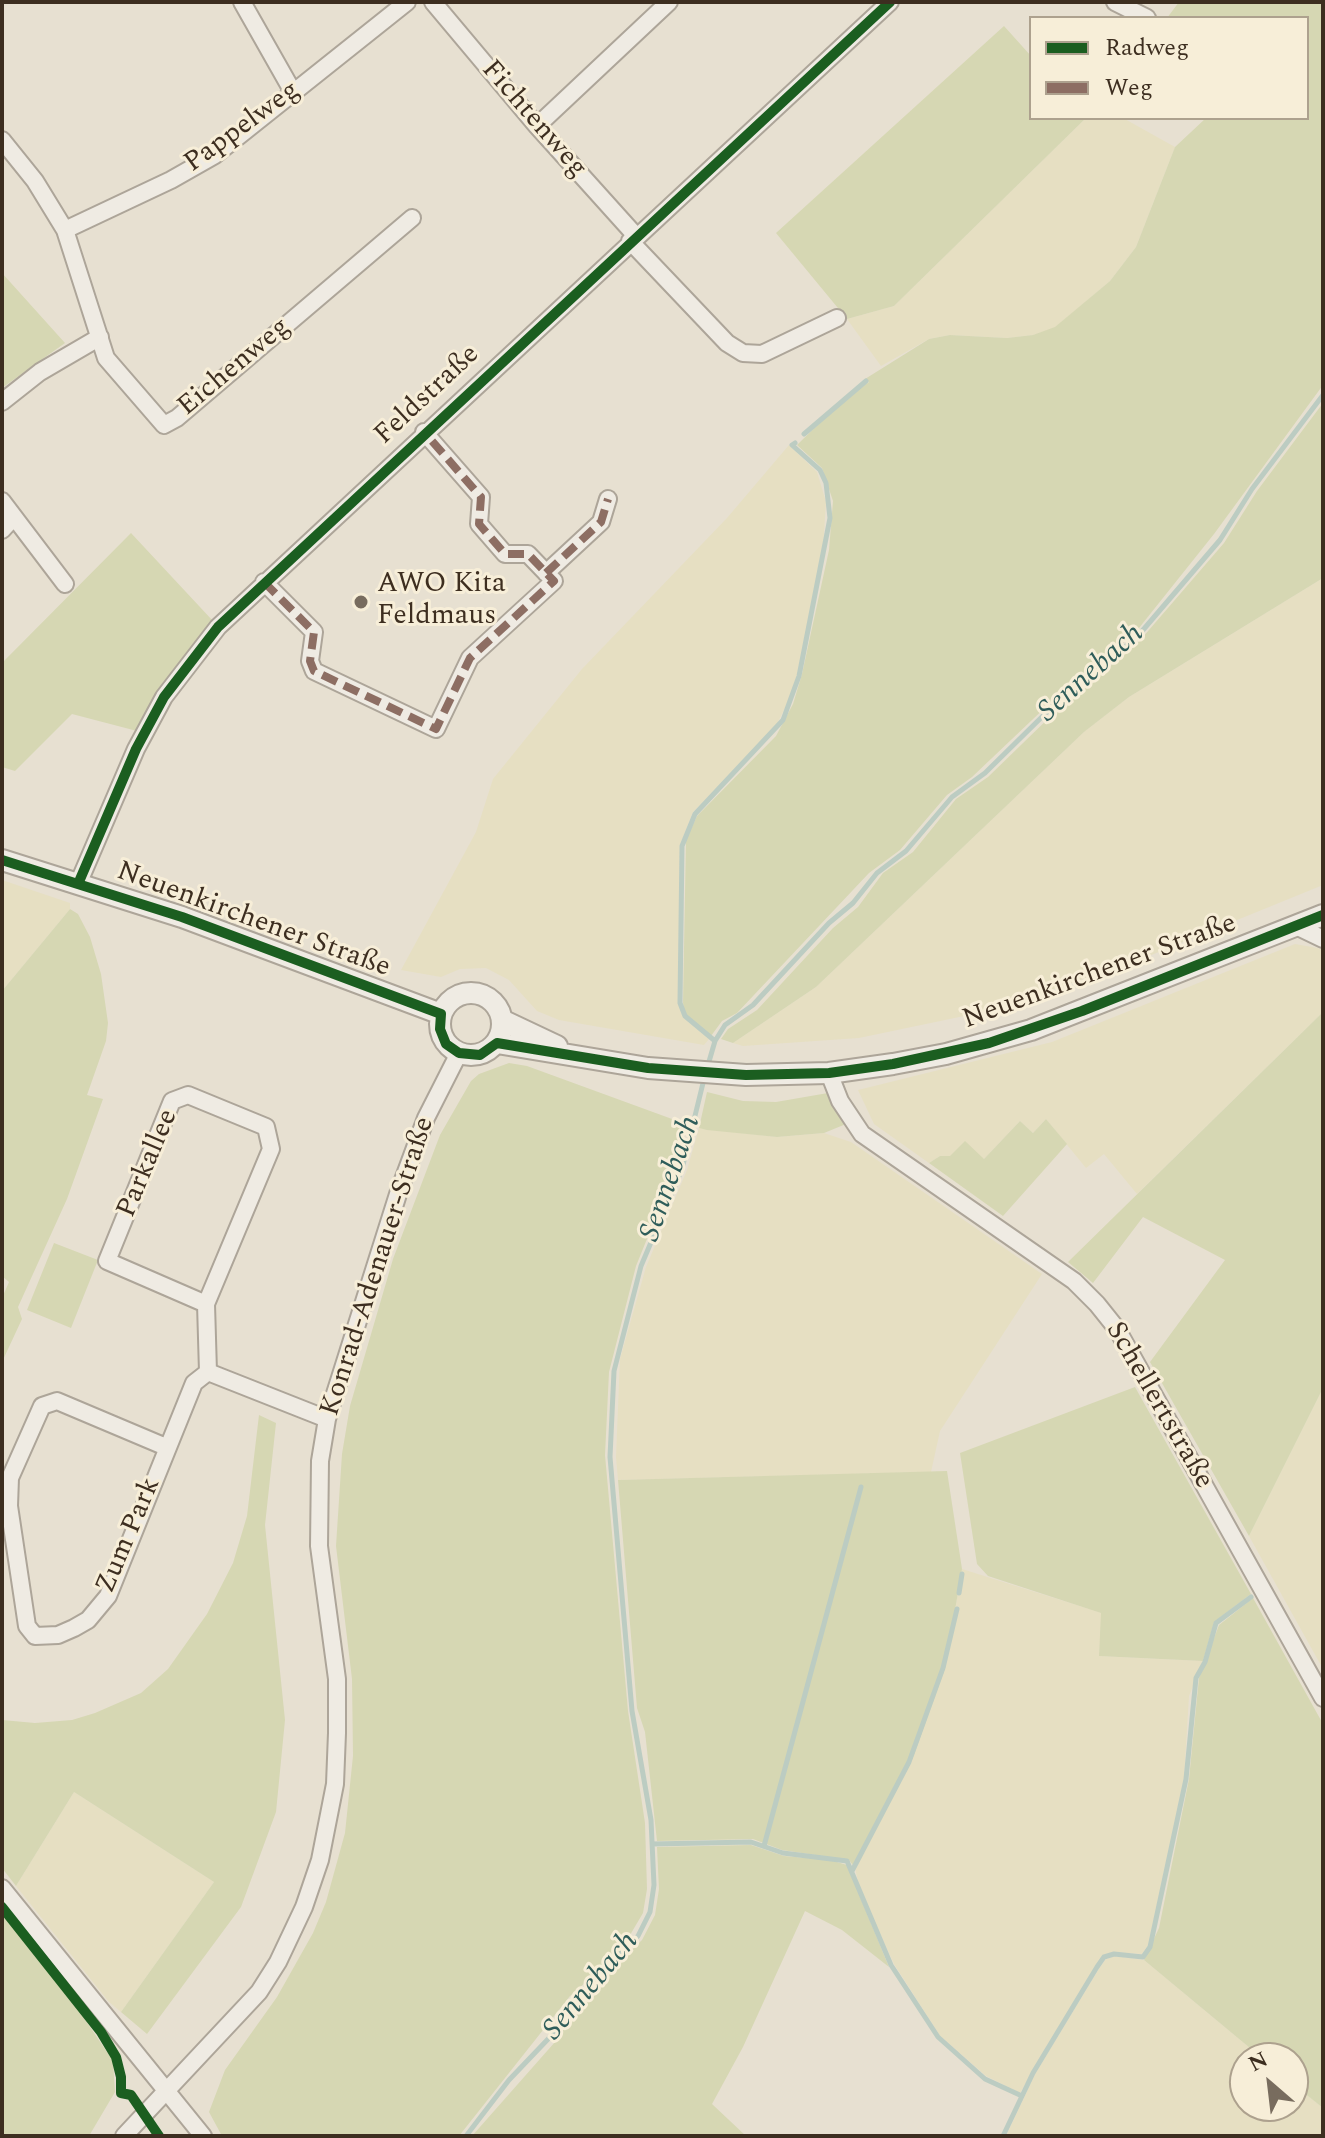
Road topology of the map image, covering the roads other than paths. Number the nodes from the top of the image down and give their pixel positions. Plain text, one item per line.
1 (242, 2) edge
2 (407, 2) edge
3 (433, 2) edge
4 (669, 2) edge
5 (890, 2) edge
6 (1115, 2) edge
7 (1143, 16) edge
8 (293, 92) junction
9 (537, 126) junction
10 (2, 140) edge
11 (412, 218) dead end
12 (65, 230) junction
13 (633, 238) junction
14 (837, 318) dead end
15 (100, 337) junction
16 (2, 402) edge
17 (424, 432) junction
18 (608, 499) dead end
19 (2, 501) edge
20 (8, 523) edge
21 (546, 573) junction
22 (264, 582) junction
23 (65, 584) dead end
24 (2, 860) edge
25 (78, 884) junction
26 (1323, 915) edge
27 (1296, 926) junction
28 (1323, 939) edge
29 (441, 1014) junction
30 (502, 1020) junction
31 (497, 1043) junction
32 (459, 1053) junction
33 (603, 1061) junction
34 (829, 1073) junction
35 (206, 1304) junction
36 (208, 1372) junction
37 (327, 1419) junction
38 (166, 1447) junction
39 (1323, 1698) edge
40 (2, 1888) edge
41 (168, 2092) junction
42 (124, 2136) edge
43 (203, 2136) edge

1 - 8 street
2 - 8 street, Pappelweg
3 - 9 street, Fichtenweg
4 - 9 street
5 - 13 street, Feldstraße
6 - 7 street
8 - 12 street, Pappelweg
9 - 13 street, Fichtenweg
10 - 12 street, Eichenweg
11 - 15 street, Eichenweg
12 - 15 street, Eichenweg
13 - 14 street, Fichtenweg
13 - 17 street, Feldstraße
15 - 16 street
17 - 21 street
17 - 22 street, Feldstraße
18 - 21 street
19 - 20 street
20 - 23 street
21 - 22 street
22 - 25 street, Feldstraße
24 - 25 street, Neuenkirchener Straße
25 - 29 street, Neuenkirchener Straße
26 - 27 street, Neuenkirchener Straße
27 - 28 street
27 - 34 street, Neuenkirchener Straße
29 - 30 street
29 - 32 street
30 - 31 street
30 - 33 street, Neuenkirchener Straße
31 - 32 street
31 - 33 street, Neuenkirchener Straße
32 - 37 street, Konrad-Adenauer-Straße
33 - 34 street, Neuenkirchener Straße
34 - 39 street, Schellertstraße
35 - 35 street, Parkallee
35 - 36 street, Parkallee
36 - 37 street
36 - 38 street, Zum Park
37 - 41 street, Konrad-Adenauer-Straße
38 - 38 street, Zum Park
40 - 41 street
41 - 42 street, Konrad-Adenauer-Straße
41 - 43 street

